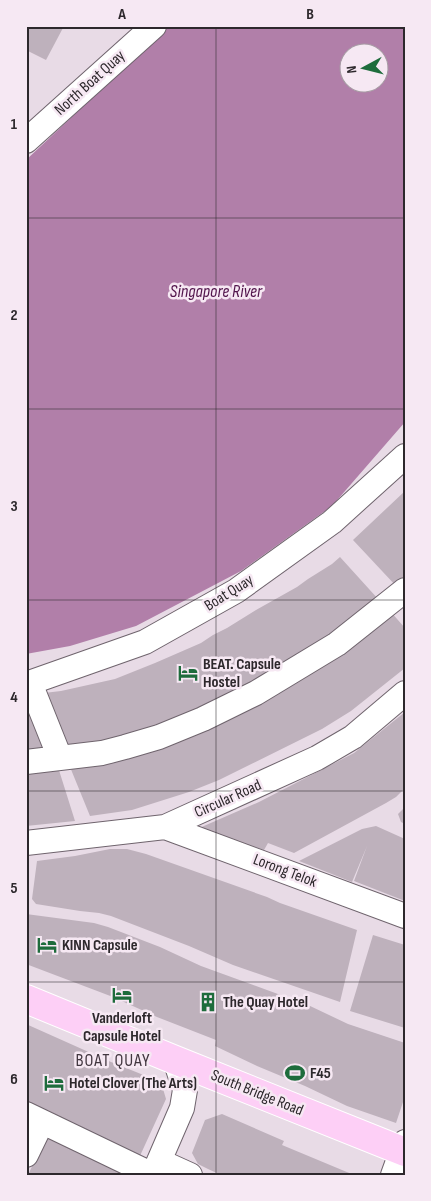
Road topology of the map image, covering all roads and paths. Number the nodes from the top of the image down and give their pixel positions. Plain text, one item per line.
1 (154, 26) edge
2 (26, 141) edge
3 (405, 456) edge
4 (402, 598) edge
5 (28, 684) edge
6 (405, 692) edge
7 (60, 758) junction
8 (26, 762) edge
9 (165, 827) junction
10 (26, 844) edge
11 (405, 916) edge
12 (26, 999) edge
13 (175, 1060) junction
14 (34, 1118) edge
15 (401, 1155) edge
16 (26, 1156) edge
17 (155, 1170) edge
18 (190, 1175) edge

1 - 2 street, North Boat Quay
3 - 5 street, Boat Quay
4 - 7 street
5 - 7 street
6 - 9 street, Circular Road
7 - 8 street
9 - 10 street, Circular Road
9 - 11 street, Lorong Telok
12 - 13 main road, South Bridge Road
13 - 15 main road, South Bridge Road
13 - 17 street
14 - 16 street
14 - 17 street
17 - 18 street

